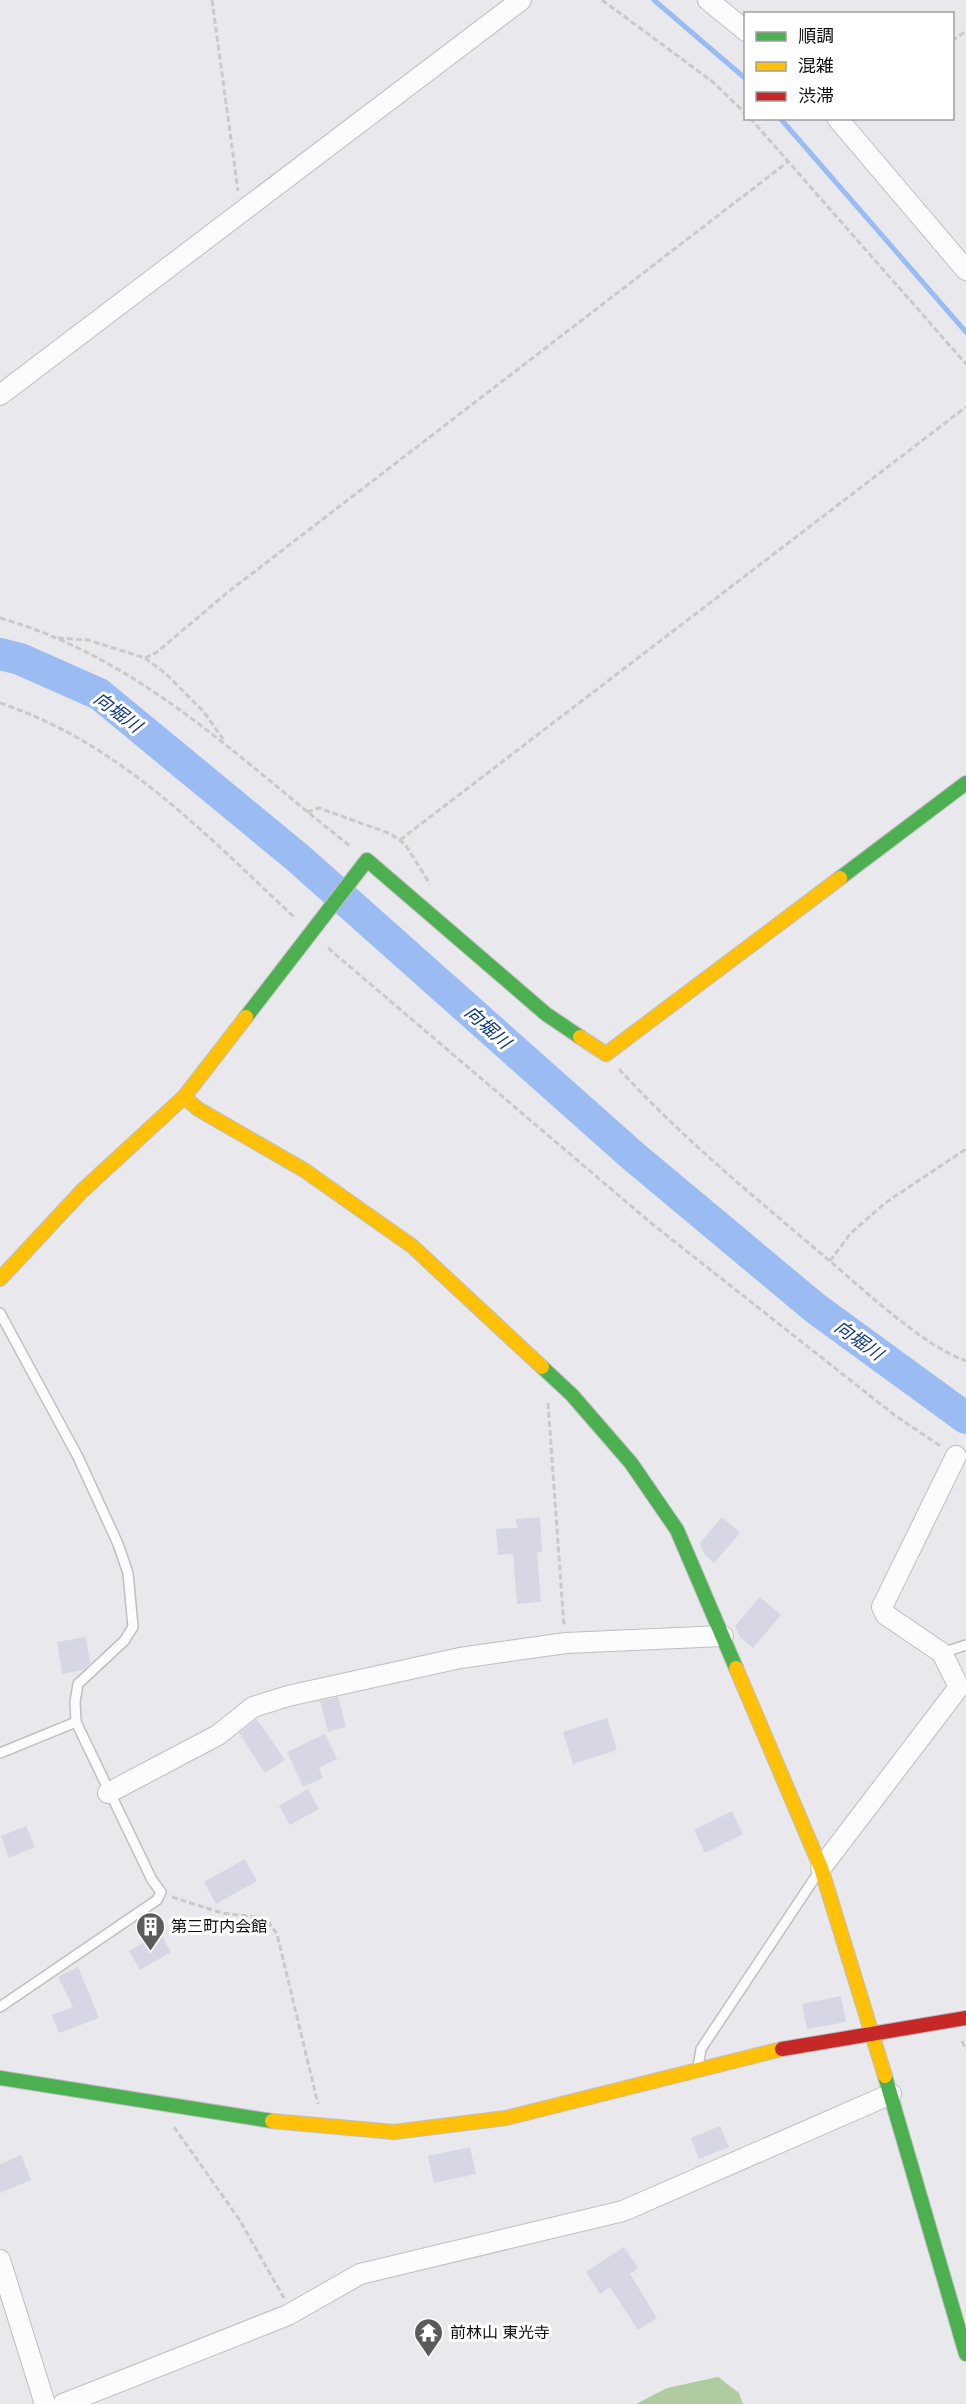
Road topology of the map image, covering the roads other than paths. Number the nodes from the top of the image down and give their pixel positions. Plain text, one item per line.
1 (521, 0) edge
2 (708, 0) edge
3 (744, 29) edge
4 (839, 120) edge
5 (966, 270) edge
6 (0, 395) edge
7 (966, 783) edge
8 (184, 1097) junction
9 (0, 1279) edge
10 (0, 1313) edge
11 (956, 1456) road end
12 (723, 1636) junction
13 (966, 1645) edge
14 (942, 1653) junction
15 (76, 1722) junction
16 (0, 1753) edge
17 (108, 1793) junction
18 (821, 1868) junction
19 (0, 2007) edge
20 (966, 2018) edge
21 (872, 2036) junction
22 (698, 2069) junction
23 (0, 2078) edge
24 (891, 2094) junction
25 (0, 2260) edge
26 (966, 2354) edge
27 (45, 2404) edge
28 (63, 2404) edge

1 - 6 street
2 - 3 street
4 - 5 street
7 - 8 street
8 - 9 street
8 - 12 street
10 - 15 lane
11 - 14 street
12 - 17 street
12 - 18 street
13 - 14 lane
14 - 18 street
15 - 16 lane
15 - 17 lane
17 - 19 lane
18 - 21 street
18 - 22 lane
20 - 21 street
21 - 22 street
21 - 24 street
22 - 23 street
24 - 26 street
24 - 28 street
25 - 27 street

